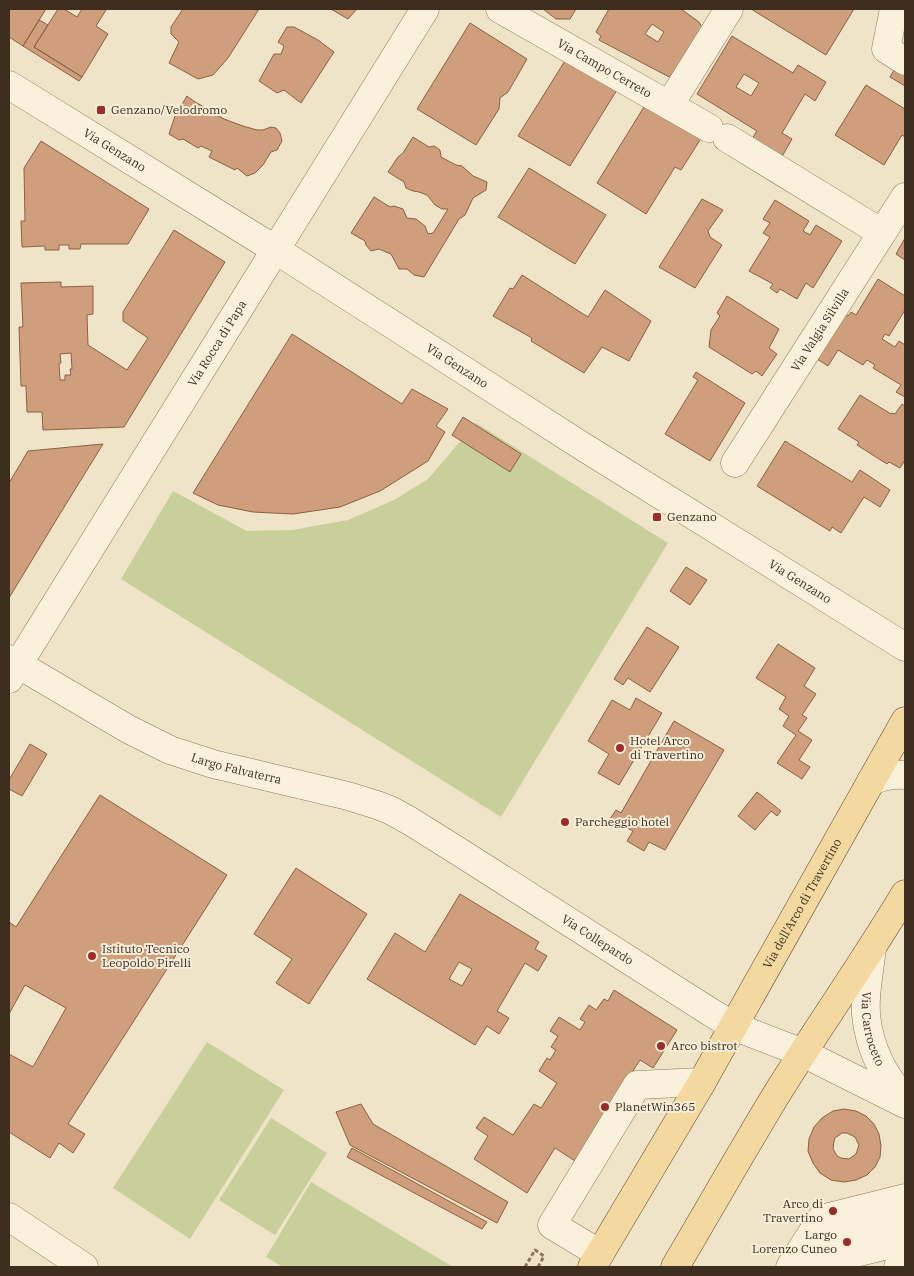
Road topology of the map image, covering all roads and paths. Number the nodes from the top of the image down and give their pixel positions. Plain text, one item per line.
1 (425, 9) edge
2 (500, 9) edge
3 (729, 9) edge
4 (894, 9) edge
5 (905, 61) edge
6 (9, 85) edge
7 (675, 96) dead end
8 (905, 197) edge
9 (882, 233) junction
10 (276, 250) junction
11 (734, 463) dead end
12 (905, 647) edge
13 (12, 667) edge
14 (905, 721) edge
15 (905, 775) edge
16 (871, 781) junction
17 (461, 853) joint
18 (905, 894) edge
19 (872, 948) junction
20 (733, 1026) junction
21 (803, 1053) junction
22 (702, 1082) junction
23 (905, 1103) edge
24 (905, 1198) edge
25 (9, 1217) edge
26 (905, 1220) edge
27 (905, 1241) edge
28 (801, 1255) edge
29 (596, 1261) edge
30 (905, 1266) edge
31 (84, 1267) edge
32 (525, 1267) edge
33 (538, 1267) edge
34 (675, 1267) edge
35 (790, 1267) edge
36 (898, 1267) edge

1 - 10 street, Via Rocca di Papa
2 - 9 street, Via Campo Cerreto
3 - 7 street
4 - 5 street
6 - 10 street, Via Genzano
8 - 9 street, Via Valgia Silvilla
9 - 11 street, Via Valgia Silvilla
10 - 12 street, Via Genzano
10 - 13 street, Via Rocca di Papa
13 - 17 street, Largo Falvaterra
14 - 16 main road, Via dell'Arco di Travertino
15 - 16 street
16 - 20 main road, Via dell'Arco di Travertino
17 - 20 street, Via Collepardo
18 - 19 main road
19 - 21 main road
19 - 23 street, Via Carroceto
20 - 21 street
20 - 22 main road, Via dell'Arco di Travertino
21 - 23 street, Via Carroceto
21 - 34 main road
22 - 29 main road, Via dell'Arco di Travertino
22 - 29 street
24 - 28 street
25 - 31 street
26 - 28 street
27 - 28 street
28 - 35 street
30 - 36 street
32 - 33 path

